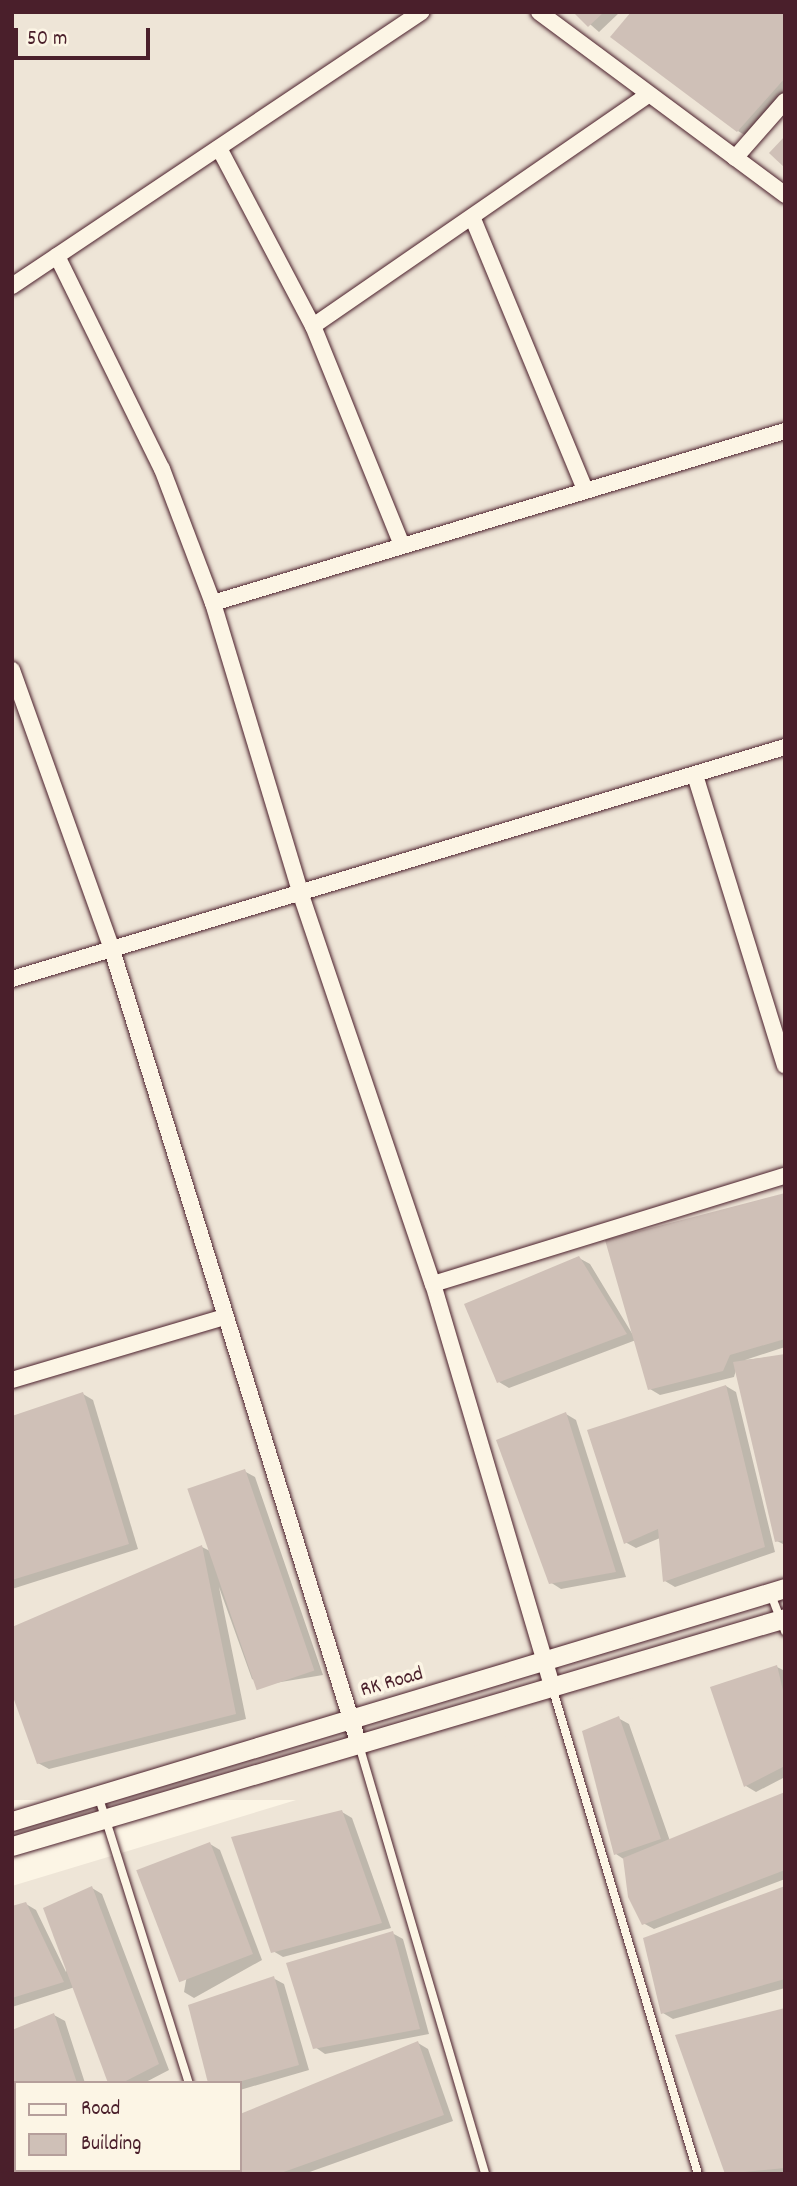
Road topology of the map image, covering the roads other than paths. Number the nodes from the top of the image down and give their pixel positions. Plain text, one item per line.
1 (422, 12) edge
2 (539, 12) edge
3 (649, 94) junction
4 (785, 101) edge
5 (219, 148) junction
6 (736, 158) junction
7 (785, 195) edge
8 (473, 219) junction
9 (57, 256) junction
10 (12, 286) edge
11 (313, 326) junction
12 (785, 431) edge
13 (584, 487) junction
14 (401, 543) junction
15 (213, 603) junction
16 (12, 670) edge
17 (785, 747) edge
18 (695, 775) junction
19 (301, 895) junction
20 (112, 950) junction
21 (12, 979) edge
22 (785, 1065) edge
23 (785, 1176) edge
24 (433, 1284) junction
25 (225, 1317) junction
26 (12, 1380) edge
27 (777, 1590) edge
28 (783, 1623) edge
29 (545, 1662) junction
30 (552, 1686) junction
31 (349, 1719) junction
32 (359, 1745) junction
33 (98, 1794) junction
34 (105, 1818) junction
35 (12, 1821) edge
36 (12, 1846) edge
37 (187, 2081) edge
38 (485, 2174) edge
39 (698, 2174) edge

1 - 5 street
2 - 3 street
3 - 6 street
3 - 8 street
4 - 6 street
5 - 9 street
5 - 11 street
6 - 7 street
8 - 11 street
8 - 13 street
9 - 10 street
9 - 15 street
11 - 14 street
12 - 13 street
13 - 14 street
14 - 15 street
15 - 19 street
16 - 20 street
17 - 18 street
18 - 19 street
18 - 22 street
19 - 20 street
19 - 24 street
20 - 21 street
20 - 25 street
23 - 24 street
24 - 29 street
25 - 26 street
25 - 31 street
27 - 28 lane
27 - 29 street, RK Road
28 - 30 street
29 - 30 street
29 - 31 street, RK Road
30 - 32 street
30 - 39 lane
31 - 32 street
31 - 33 street, RK Road
32 - 34 street
32 - 38 lane
33 - 34 lane
33 - 35 street, RK Road
34 - 36 street
34 - 37 lane

